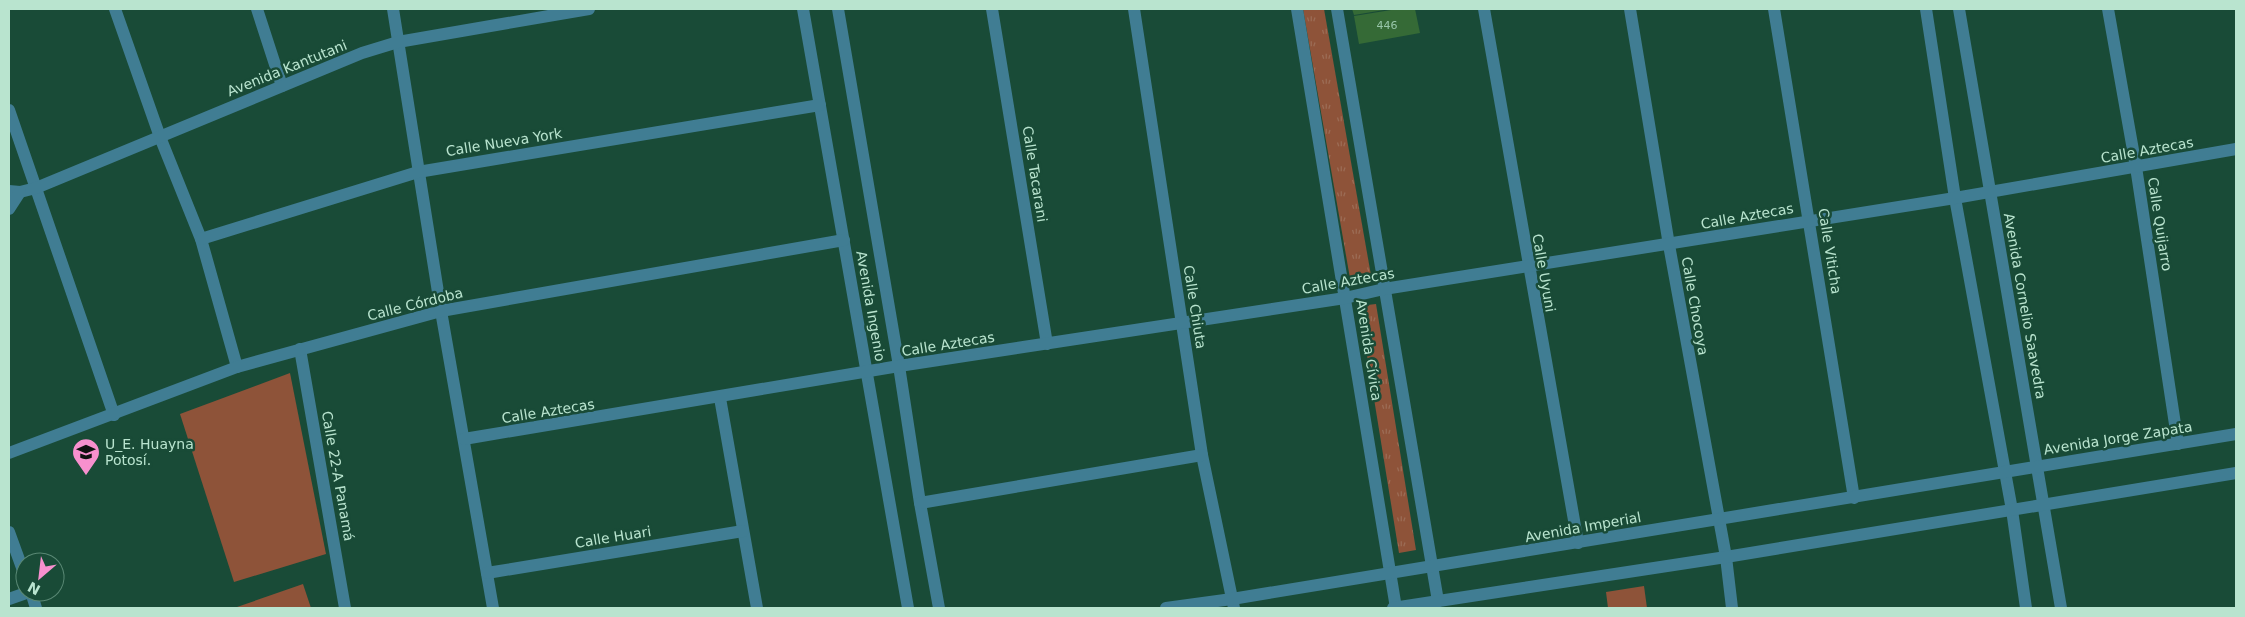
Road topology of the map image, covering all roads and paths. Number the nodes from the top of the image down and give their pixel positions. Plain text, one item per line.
1 (115, 9) edge
2 (257, 9) edge
3 (393, 9) edge
4 (589, 9) edge
5 (803, 9) edge
6 (838, 9) edge
7 (992, 9) edge
8 (1134, 9) edge
9 (1296, 9) edge
10 (1337, 9) edge
11 (1484, 9) edge
12 (1630, 9) edge
13 (1774, 9) edge
14 (1926, 9) edge
15 (1959, 9) edge
16 (2108, 9) edge
17 (398, 42) junction
18 (282, 86) junction
19 (820, 105) junction
20 (9, 110) edge
21 (160, 137) junction
22 (2236, 149) edge
23 (2136, 167) junction
24 (418, 172) junction
25 (36, 188) junction
26 (14, 192) edge
27 (1990, 192) junction
28 (1955, 198) junction
29 (9, 209) edge
30 (1810, 220) junction
31 (200, 239) junction
32 (844, 240) junction
33 (1669, 245) junction
34 (1528, 266) junction
35 (1384, 289) junction
36 (1345, 298) junction
37 (442, 311) junction
38 (1183, 324) junction
39 (1047, 344) junction
40 (300, 349) junction
41 (899, 366) junction
42 (237, 367) junction
43 (867, 373) junction
44 (720, 398) junction
45 (114, 415) junction
46 (2236, 434) edge
47 (464, 439) junction
48 (2178, 444) junction
49 (9, 453) edge
50 (1202, 455) junction
51 (2037, 467) junction
52 (2005, 471) junction
53 (2236, 474) edge
54 (1854, 498) junction
55 (920, 503) junction
56 (2043, 504) junction
57 (2012, 510) junction
58 (1719, 519) junction
59 (743, 531) junction
60 (9, 532) edge
61 (1578, 543) junction
62 (16, 552) edge
63 (1726, 557) junction
64 (1431, 567) junction
65 (487, 573) junction
66 (1390, 574) junction
67 (1438, 601) junction
68 (1233, 604) edge
69 (345, 608) edge
70 (493, 608) edge
71 (756, 608) edge
72 (908, 608) edge
73 (939, 608) edge
74 (1166, 608) edge
75 (1394, 608) edge
76 (1732, 608) edge
77 (2026, 608) edge
78 (2061, 608) edge

1 - 21 street
2 - 18 street
3 - 17 street
4 - 17 street, Avenida Kantutani
5 - 19 street, Avenida Ingenio
6 - 41 street, Avenida Ingenio
7 - 39 street, Calle Tacarani
8 - 38 street, Calle Chiuta
9 - 36 street, Avenida Cívica
10 - 35 street, Avenida Cívica
11 - 34 street, Calle Uyuni
12 - 33 street, Calle Chocoya
13 - 30 street, Calle Viticha
14 - 28 street
15 - 27 street, Avenida Cornelio Saavedra
16 - 23 street, Calle Quijarro
17 - 18 street, Avenida Kantutani
17 - 24 street
18 - 21 street, Avenida Kantutani
19 - 24 street, Calle Nueva York
19 - 32 street, Avenida Ingenio
20 - 25 street
21 - 25 street, Avenida Kantutani
21 - 31 street
22 - 23 street, Calle Aztecas
23 - 27 street, Calle Aztecas
23 - 48 street, Calle Quijarro
24 - 31 street, Calle Nueva York
24 - 37 street
25 - 26 street, Avenida Kantutani
25 - 45 street
26 - 29 street
27 - 28 street, Calle Aztecas
27 - 51 street, Avenida Cornelio Saavedra
28 - 30 street, Calle Aztecas
28 - 52 street
30 - 33 street, Calle Aztecas
30 - 54 street, Calle Viticha
31 - 42 street
32 - 37 street, Calle Córdoba
32 - 43 street, Avenida Ingenio
33 - 34 street, Calle Aztecas
33 - 58 street, Calle Chocoya
34 - 35 street, Calle Aztecas
34 - 61 street, Calle Uyuni
35 - 36 street, Calle Aztecas
35 - 64 street, Avenida Cívica
36 - 38 street, Calle Aztecas
36 - 66 street, Avenida Cívica
37 - 40 street, Calle Córdoba
37 - 47 street
38 - 39 street, Calle Aztecas
38 - 50 street, Calle Chiuta
39 - 41 street, Calle Aztecas
40 - 42 street, Calle Córdoba
40 - 69 street, Calle 22-A Panamá
41 - 43 street, Calle Aztecas
41 - 55 street, Avenida Ingenio
42 - 45 street, Calle Córdoba
43 - 44 street, Calle Aztecas
43 - 72 street, Avenida Ingenio
44 - 47 street, Calle Aztecas
44 - 59 street
45 - 49 street, Calle Córdoba
46 - 48 street, Avenida Jorge Zapata
47 - 65 street
48 - 51 street, Avenida Jorge Zapata
50 - 55 street
50 - 68 street, Calle Chiuta
51 - 52 street, Avenida Jorge Zapata
51 - 56 street, Avenida Cornelio Saavedra
52 - 54 street, Avenida Imperial
52 - 57 street
53 - 56 street
54 - 58 street, Avenida Imperial
55 - 73 street, Avenida Ingenio
56 - 57 street
56 - 78 street, Avenida Cornelio Saavedra
57 - 63 street
57 - 77 street
58 - 61 street, Avenida Imperial
58 - 63 street, Calle Chocoya
59 - 65 street, Calle Huari
59 - 71 street
60 - 62 street
61 - 64 street, Avenida Imperial
63 - 67 street
63 - 76 street, Calle Chocoya
64 - 66 street, Avenida Imperial
64 - 67 street, Avenida Cívica
65 - 70 street
66 - 68 street, Avenida Imperial
66 - 75 street, Avenida Cívica
67 - 75 street
68 - 74 street, Avenida Imperial

